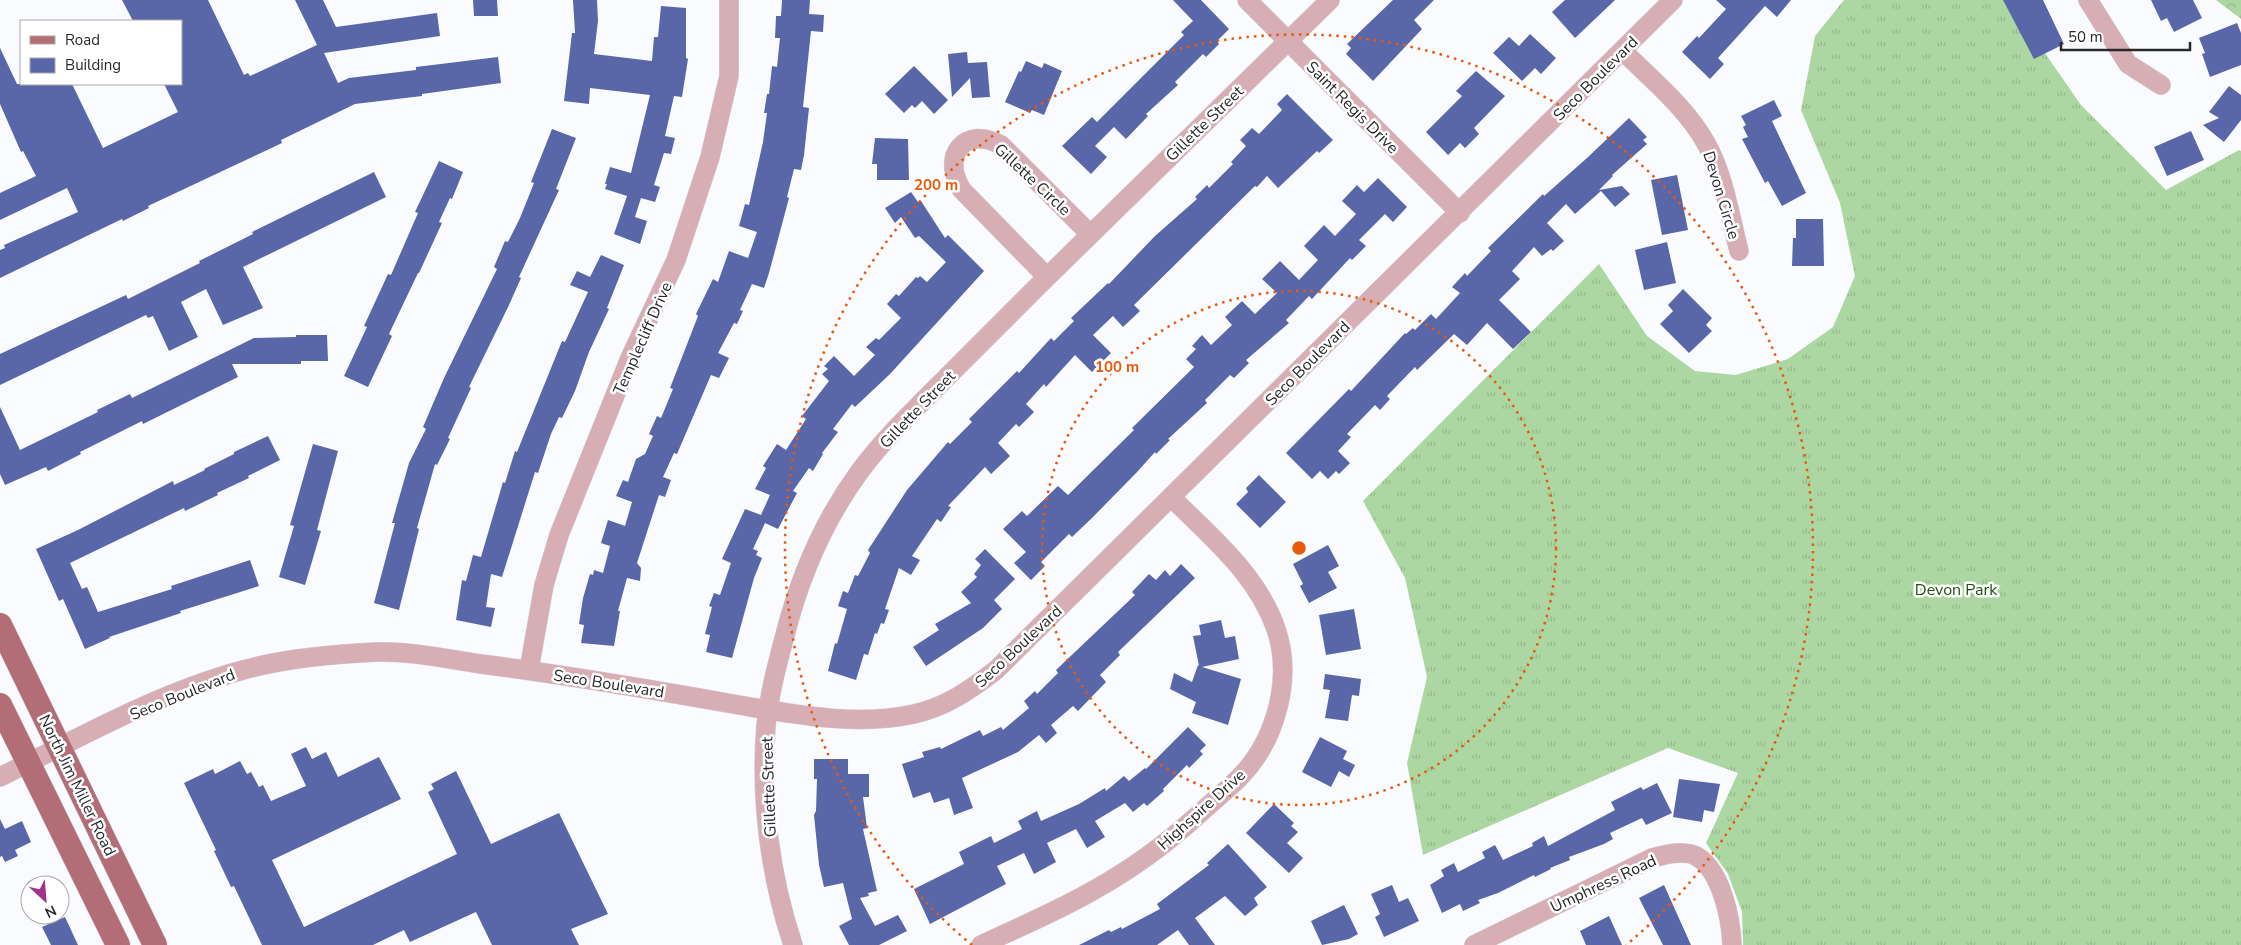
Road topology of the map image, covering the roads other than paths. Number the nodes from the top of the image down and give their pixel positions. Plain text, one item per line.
1 (729, 0) edge
2 (1247, 0) edge
3 (1330, 0) edge
4 (1673, 0) edge
5 (2088, 0) edge
6 (1288, 42) junction
7 (1623, 51) junction
8 (2161, 85) dead end
9 (1460, 212) junction
10 (1090, 234) junction
11 (1739, 251) dead end
12 (1047, 277) junction
13 (1171, 497) junction
14 (0, 625) edge
15 (530, 670) junction
16 (0, 705) edge
17 (768, 710) junction
18 (59, 747) junction
19 (28, 763) junction
20 (0, 777) edge
21 (118, 945) edge
22 (155, 945) edge
23 (793, 945) edge
24 (982, 945) edge
25 (1474, 945) edge
26 (1732, 945) edge

1 - 15 street, Templecliff Drive
2 - 6 street, Saint Regis Drive
3 - 6 street, Gillette Street
4 - 7 street, Seco Boulevard
5 - 8 street
6 - 9 street, Saint Regis Drive
6 - 10 street, Gillette Street
7 - 9 street, Seco Boulevard
7 - 11 street, Devon Circle
9 - 13 street, Seco Boulevard
10 - 12 street, Gillette Street
10 - 12 street, Gillette Circle
12 - 17 street, Gillette Street
13 - 17 street, Seco Boulevard
13 - 24 street, Highspire Drive
14 - 18 main road, North Jim Miller Road
15 - 17 street, Seco Boulevard
15 - 18 street, Seco Boulevard
16 - 19 main road
17 - 23 street, Gillette Street
18 - 19 street, Seco Boulevard
18 - 22 main road, North Jim Miller Road
19 - 20 street, Seco Boulevard
19 - 21 main road
25 - 26 street, Umphress Road

